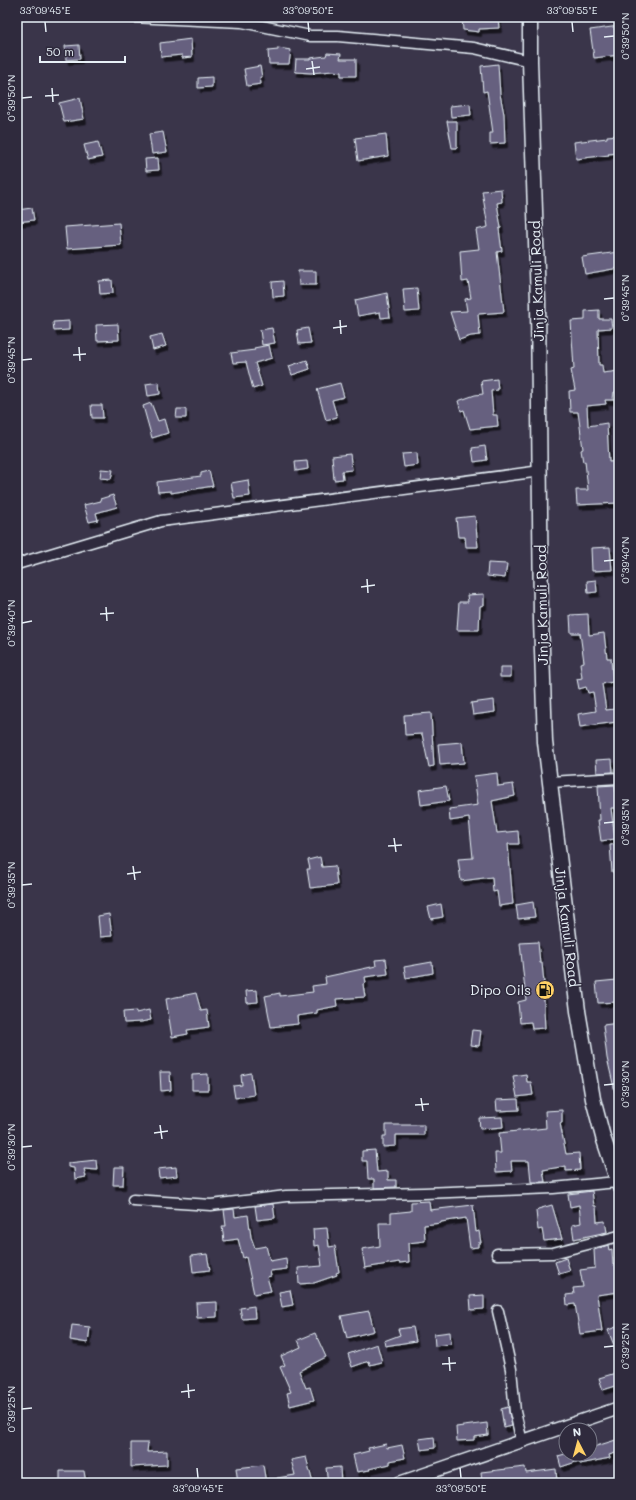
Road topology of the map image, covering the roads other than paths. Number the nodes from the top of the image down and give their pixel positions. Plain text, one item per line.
1 (132, 17) edge
2 (530, 17) edge
3 (530, 61) junction
4 (540, 471) junction
5 (17, 564) edge
6 (619, 778) edge
7 (550, 782) junction
8 (618, 1183) edge
9 (133, 1200) dead end
10 (619, 1236) edge
11 (497, 1254) dead end
12 (498, 1311) dead end
13 (619, 1408) edge
14 (522, 1442) junction
15 (399, 1483) edge

1 - 3 street
2 - 3 main road, Jinja Kamuli Road
3 - 4 main road, Jinja Kamuli Road
4 - 5 street
4 - 7 main road, Jinja Kamuli Road
6 - 7 street
7 - 8 main road, Jinja Kamuli Road
8 - 9 street
10 - 11 street
12 - 14 street
13 - 14 street
14 - 15 street

